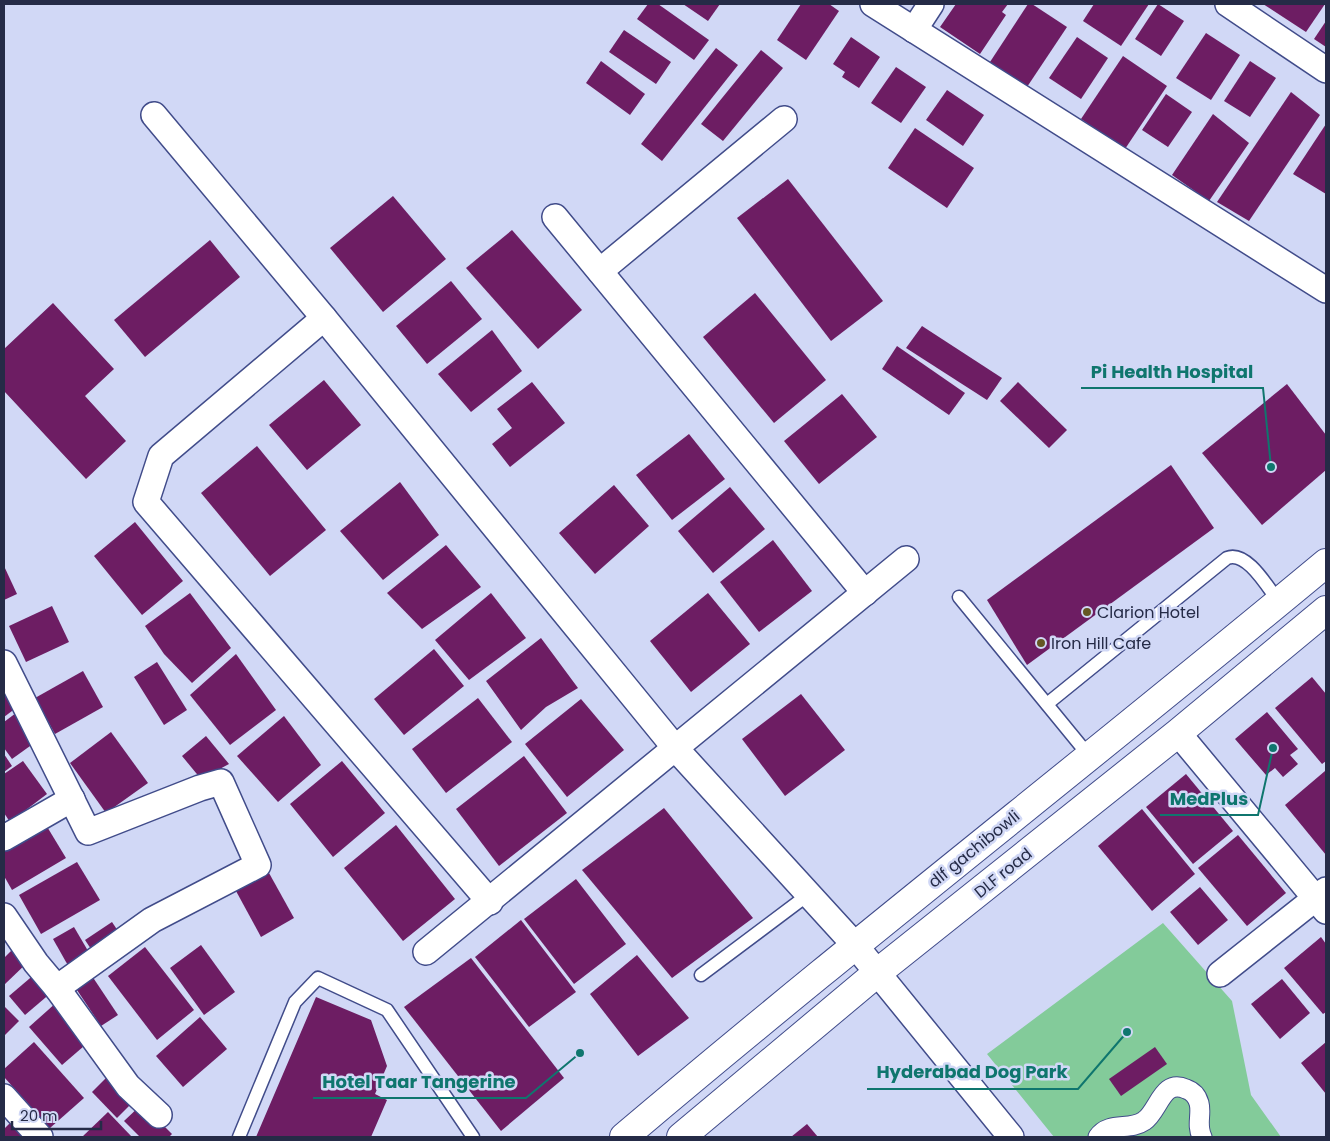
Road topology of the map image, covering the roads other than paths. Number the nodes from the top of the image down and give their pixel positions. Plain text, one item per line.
1 (872, 4) edge
2 (930, 4) edge
3 (1228, 4) edge
4 (914, 30) junction
5 (1326, 70) edge
6 (154, 115) dead end
7 (784, 119) dead end
8 (555, 217) dead end
9 (600, 271) junction
10 (1326, 290) edge
11 (324, 318) junction
12 (906, 559) dead end
13 (1326, 563) edge
14 (865, 593) junction
15 (959, 597) dead end
16 (1279, 602) junction
17 (1326, 610) edge
18 (5, 669) edge
19 (1047, 704) junction
20 (1178, 734) junction
21 (676, 748) junction
22 (1090, 757) junction
23 (72, 799) junction
24 (4, 838) edge
25 (809, 894) junction
26 (1323, 900) edge
27 (490, 902) junction
28 (4, 916) edge
29 (854, 944) junction
30 (426, 952) dead end
31 (877, 973) junction
32 (1220, 974) dead end
33 (701, 975) dead end
34 (57, 988) junction
35 (4, 1097) edge
36 (159, 1115) dead end
37 (40, 1137) edge
38 (238, 1137) edge
39 (473, 1137) edge
40 (624, 1137) edge
41 (681, 1137) edge
42 (1011, 1137) edge
43 (1098, 1137) edge
44 (1202, 1137) edge

1 - 4 street
2 - 4 street
3 - 5 street
4 - 10 street
6 - 11 street
7 - 9 street
8 - 9 street
9 - 14 street
11 - 21 street
11 - 27 street
12 - 14 street
13 - 16 main road, dlf gachibowli
14 - 21 street
15 - 19 lane
16 - 19 lane
16 - 22 main road, dlf gachibowli
17 - 20 main road, DLF road
18 - 23 street
19 - 22 lane
20 - 26 street
20 - 31 main road, DLF road
21 - 25 street
21 - 27 street
22 - 29 main road, dlf gachibowli
23 - 24 street
23 - 34 street
25 - 29 street
25 - 33 lane
26 - 32 street
27 - 30 street
28 - 34 street
29 - 31 street
29 - 40 main road, dlf gachibowli
31 - 41 main road, DLF road
31 - 42 street
34 - 36 street
35 - 37 street
38 - 39 lane
43 - 44 street

